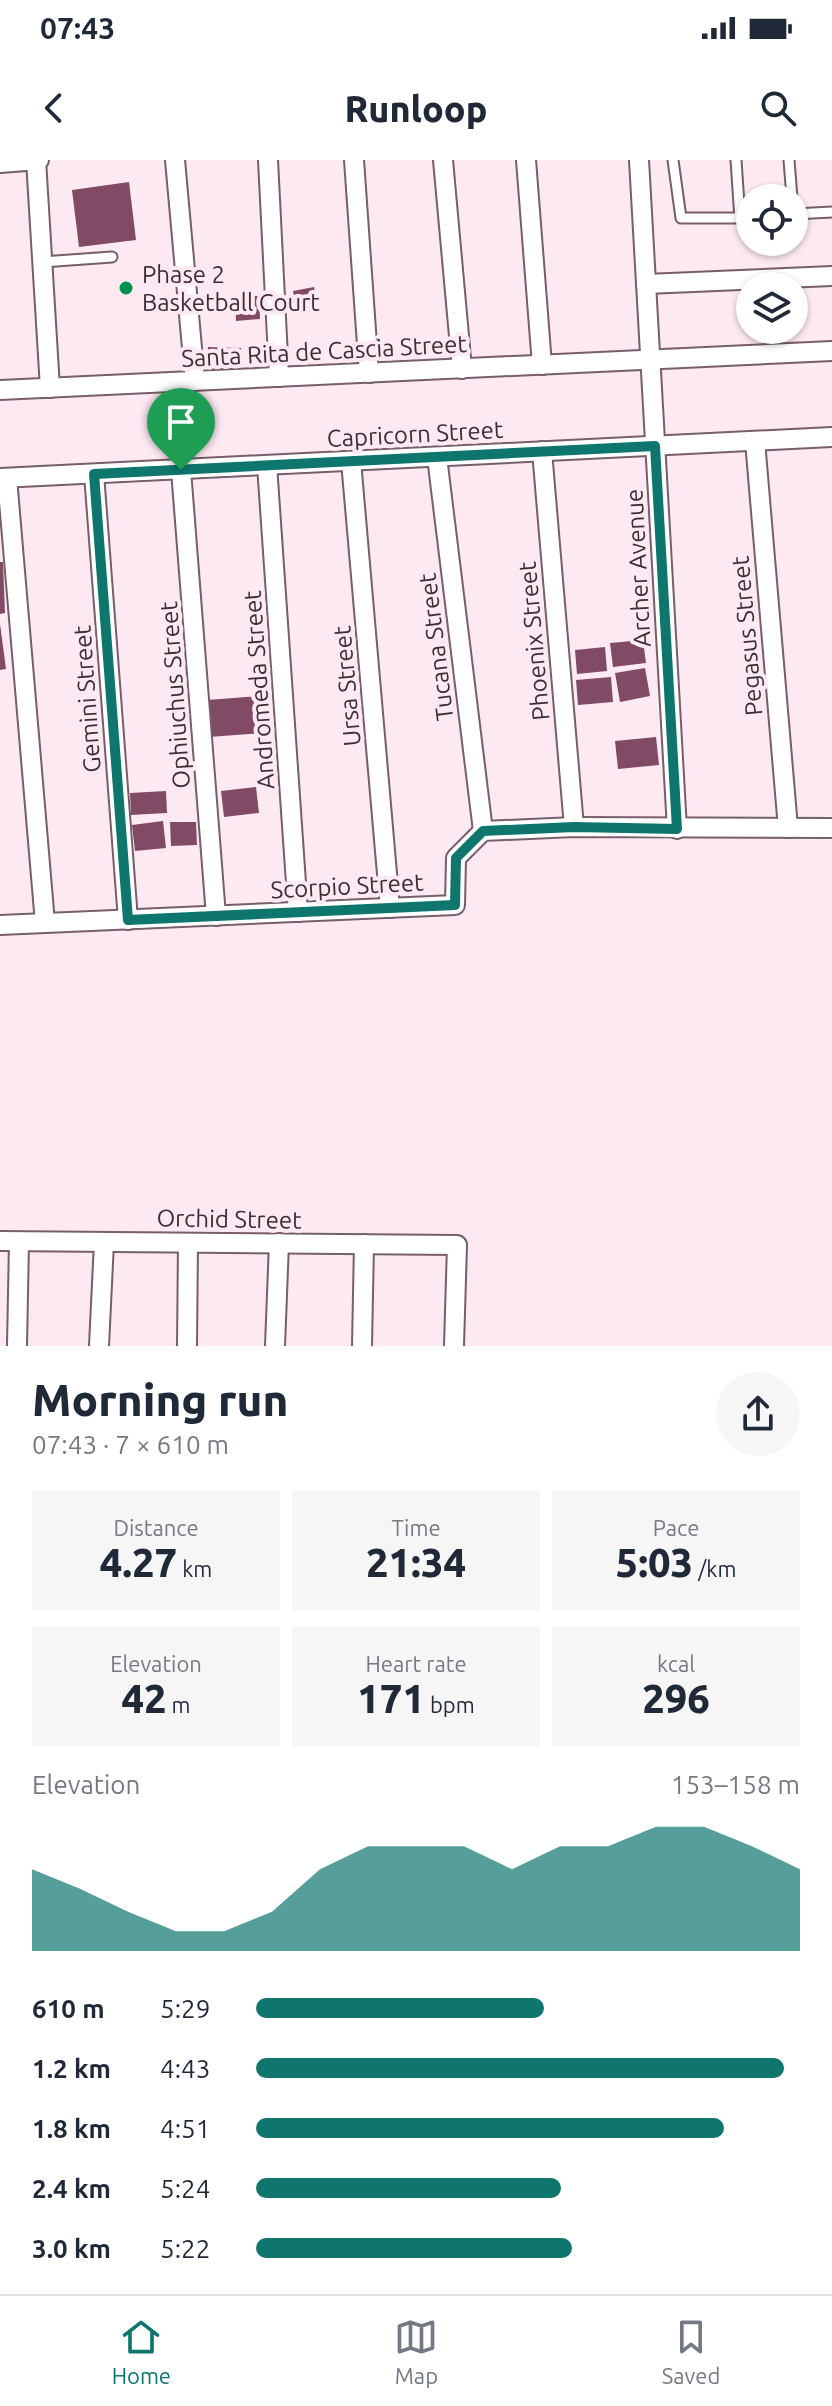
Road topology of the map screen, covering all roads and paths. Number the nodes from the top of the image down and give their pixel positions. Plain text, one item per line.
1 (37, 160) edge
2 (175, 160) edge
3 (268, 160) edge
4 (354, 160) edge
5 (443, 160) edge
6 (526, 160) edge
7 (639, 160) edge
8 (673, 160) edge
9 (736, 160) edge
10 (789, 160) edge
11 (0, 163) edge
12 (740, 184) edge
13 (791, 184) edge
14 (832, 212) edge
15 (808, 213) edge
16 (736, 218) edge
17 (112, 257) dead end
18 (42, 262) junction
19 (832, 276) edge
20 (646, 284) junction
21 (832, 351) edge
22 (650, 360) junction
23 (542, 365) junction
24 (462, 369) junction
25 (369, 373) junction
26 (279, 377) junction
27 (195, 381) junction
28 (50, 388) junction
29 (0, 390) edge
30 (832, 437) edge
31 (755, 441) junction
32 (655, 446) junction
33 (542, 451) junction
34 (437, 457) junction
35 (351, 461) junction
36 (267, 465) junction
37 (181, 470) junction
38 (94, 474) junction
39 (3, 478) edge
40 (574, 827) junction
41 (788, 828) junction
42 (832, 828) edge
43 (677, 829) junction
44 (483, 831) junction
45 (390, 908) junction
46 (298, 912) junction
47 (216, 916) junction
48 (128, 920) junction
49 (45, 923) junction
50 (0, 925) edge
51 (9, 1242) edge
52 (104, 1242) junction
53 (188, 1243) junction
54 (279, 1243) junction
55 (364, 1244) junction
56 (17, 1346) edge
57 (99, 1346) edge
58 (187, 1346) edge
59 (275, 1346) edge
60 (362, 1346) edge
61 (454, 1346) edge

1 - 11 street
1 - 18 street
2 - 27 street
3 - 26 street
4 - 25 street
5 - 24 street
6 - 23 street
7 - 20 street, Archer Avenue
8 - 16 lane
9 - 12 lane
10 - 13 lane
14 - 15 lane
17 - 18 lane
18 - 28 street
19 - 20 street
20 - 22 street, Archer Avenue
21 - 22 street, Santa Rita de Cascia Street
22 - 23 street, Santa Rita de Cascia Street
22 - 32 street, Archer Avenue
23 - 24 street, Santa Rita de Cascia Street
24 - 25 street, Santa Rita de Cascia Street
25 - 26 street, Santa Rita de Cascia Street
26 - 27 street, Santa Rita de Cascia Street
27 - 28 street, Santa Rita de Cascia Street
28 - 29 street, Santa Rita de Cascia Street
30 - 31 street, Capricorn Street
31 - 32 street, Capricorn Street
31 - 41 street, Pegasus Street
32 - 33 street, Capricorn Street
32 - 43 street, Archer Avenue
33 - 34 street, Capricorn Street
33 - 40 street, Phoenix Street
34 - 35 street, Capricorn Street
34 - 44 street, Tucana Street
35 - 36 street, Capricorn Street
35 - 45 street, Ursa Street
36 - 37 street, Capricorn Street
36 - 46 street, Andromeda Street
37 - 38 street, Capricorn Street
37 - 47 street, Ophiuchus Street
38 - 39 street, Capricorn Street
38 - 48 street, Gemini Street
39 - 49 street
40 - 43 street
40 - 44 street
41 - 42 street
41 - 43 street
44 - 45 street, Scorpio Street
45 - 46 street, Scorpio Street
46 - 47 street, Scorpio Street
47 - 48 street, Scorpio Street
48 - 49 street, Scorpio Street
49 - 50 street, Scorpio Street
51 - 52 street, Orchid Street
51 - 56 street
52 - 53 street, Orchid Street
52 - 57 street
53 - 54 street, Orchid Street
53 - 58 street
54 - 55 street, Orchid Street
54 - 59 street
55 - 60 street
55 - 61 street, Orchid Street

